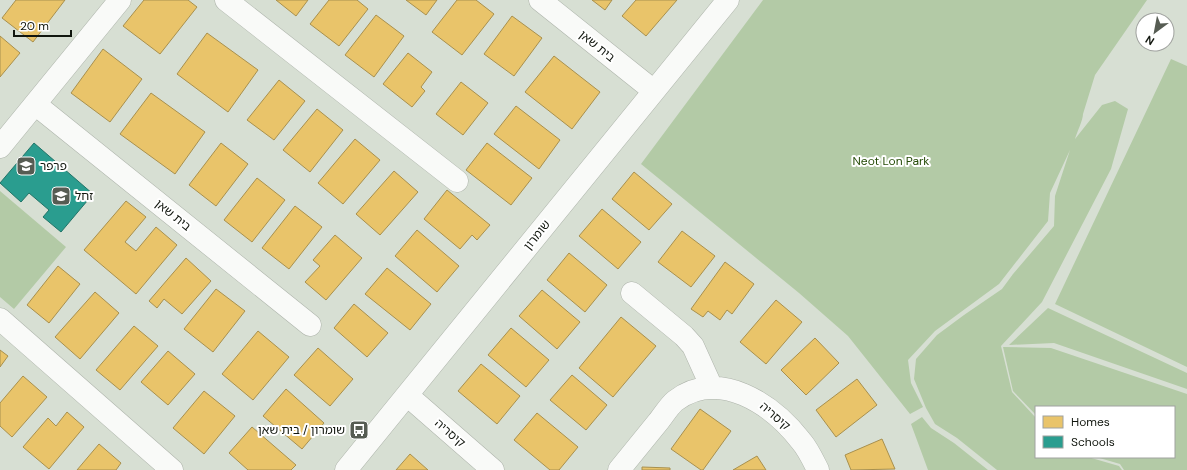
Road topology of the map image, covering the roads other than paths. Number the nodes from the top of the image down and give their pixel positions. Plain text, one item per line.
1 (120, 0) edge
2 (226, 0) edge
3 (540, 0) edge
4 (728, 0) edge
5 (654, 91) junction
6 (35, 104) junction
7 (0, 147) edge
8 (457, 181) dead end
9 (632, 293) dead end
10 (0, 319) edge
11 (310, 325) dead end
12 (712, 388) junction
13 (407, 395) junction
14 (172, 470) edge
15 (346, 470) edge
16 (493, 470) edge
17 (619, 470) edge
18 (818, 470) edge

1 - 6 street
2 - 8 street
3 - 5 street, בית שאן
4 - 5 street, שומרון
5 - 13 street, שומרון
6 - 7 street
6 - 11 street, בית שאן
9 - 12 street
10 - 14 street
12 - 17 street, קיסריה
12 - 18 street, קיסריה
13 - 15 street, שומרון
13 - 16 street, קיסריה

